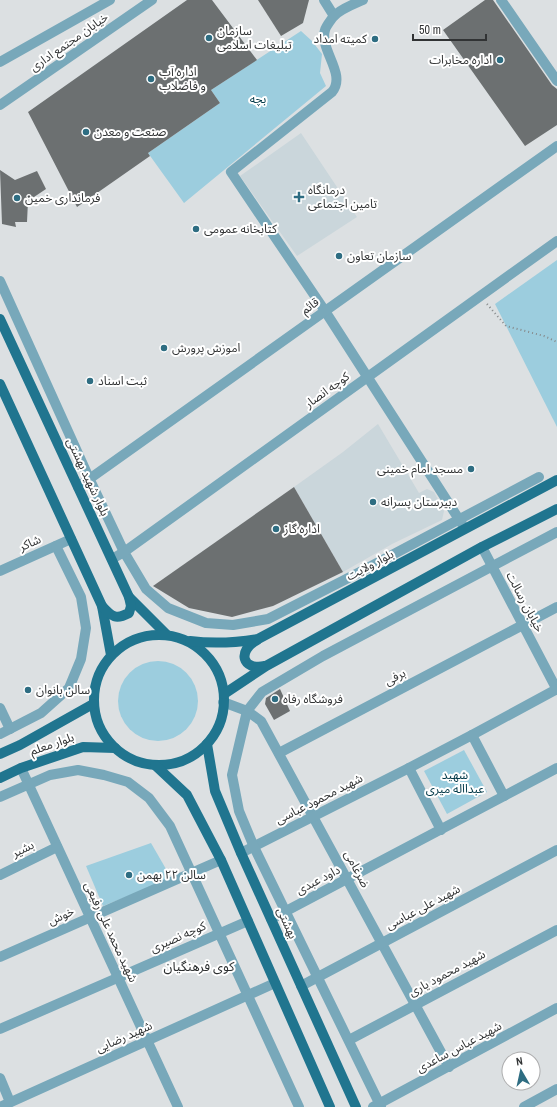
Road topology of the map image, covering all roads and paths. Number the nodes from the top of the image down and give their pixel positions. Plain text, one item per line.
1 (110, 0) edge
2 (324, 0) edge
3 (363, 0) edge
4 (501, 0) edge
5 (148, 1) edge
6 (345, 4) edge
7 (334, 16) junction
8 (0, 62) edge
9 (557, 81) edge
10 (0, 105) edge
11 (557, 146) edge
12 (557, 241) edge
13 (0, 281) edge
14 (480, 296) junction
15 (325, 312) junction
16 (0, 319) edge
17 (557, 342) edge
18 (367, 377) junction
19 (0, 384) edge
20 (539, 477) dead end
21 (90, 480) junction
22 (557, 480) edge
23 (78, 487) junction
24 (557, 509) edge
25 (459, 519) junction
26 (465, 529) junction
27 (557, 532) edge
28 (71, 539) junction
29 (56, 546) junction
30 (482, 547) junction
31 (124, 552) junction
32 (112, 559) junction
33 (492, 566) junction
34 (0, 571) edge
35 (129, 597) junction
36 (102, 606) junction
37 (557, 607) edge
38 (522, 624) junction
39 (167, 635) junction
40 (258, 640) junction
41 (188, 641) junction
42 (111, 655) junction
43 (266, 666) junction
44 (557, 689) edge
45 (224, 698) junction
46 (93, 704) junction
47 (0, 708) edge
48 (247, 711) junction
49 (10, 729) junction
50 (0, 734) edge
51 (472, 735) junction
52 (207, 744) junction
53 (115, 748) junction
54 (279, 753) junction
55 (0, 754) edge
56 (155, 765) junction
57 (21, 768) junction
58 (409, 768) junction
59 (557, 768) edge
60 (0, 778) edge
61 (28, 784) junction
62 (0, 796) edge
63 (504, 796) junction
64 (314, 816) junction
65 (440, 830) junction
66 (57, 847) junction
67 (254, 847) junction
68 (557, 850) edge
69 (242, 854) junction
70 (221, 860) junction
71 (191, 873) junction
72 (0, 875) edge
73 (347, 879) junction
74 (286, 911) junction
75 (90, 917) junction
76 (271, 919) junction
77 (248, 921) junction
78 (557, 930) edge
79 (219, 933) junction
80 (382, 943) junction
81 (0, 957) edge
82 (318, 977) junction
83 (118, 978) junction
84 (275, 983) junction
85 (301, 986) junction
86 (248, 995) junction
87 (416, 1005) junction
88 (557, 1008) edge
89 (0, 1029) edge
90 (147, 1040) junction
91 (349, 1040) junction
92 (449, 1067) junction
93 (0, 1078) edge
94 (557, 1089) edge
95 (10, 1102) junction
96 (378, 1106) edge
97 (0, 1107) edge
98 (177, 1107) edge
99 (299, 1107) edge
100 (330, 1107) edge
101 (356, 1107) edge
102 (524, 1107) edge

1 - 8 street
2 - 7 street
3 - 6 street
4 - 9 street
5 - 10 street, خیابان مجتمع اداری
6 - 7 street
7 - 15 street
11 - 15 street, قائم
12 - 14 street, کوچه انصار
13 - 21 street
14 - 17 path
14 - 18 street, کوچه انصار
15 - 18 street
15 - 21 street, قائم
16 - 23 main road, بلوار شهید بهشتی
18 - 25 street
18 - 31 street, کوچه انصار
19 - 28 main road
20 - 25 street
21 - 23 street, قائم
21 - 31 street
22 - 26 main road, بلوار ولایت
23 - 32 main road, بلوار شهید بهشتی
24 - 30 main road
25 - 26 street
25 - 31 street
26 - 40 main road, بلوار ولایت
27 - 33 street
28 - 29 street, شاکر
28 - 36 main road
29 - 34 street, شاکر
29 - 49 street
30 - 33 street, خیابان رسالت
30 - 43 main road
31 - 32 street, کوچه انصار
32 - 35 main road, بلوار شهید بهشتی
33 - 38 street, خیابان رسالت
33 - 48 street
35 - 36 main road
35 - 39 main road, بلوار شهید بهشتی
36 - 42 main road
37 - 38 street, برفی
38 - 44 street, خیابان رسالت
38 - 54 street, برفی
39 - 41 main road
39 - 42 main road
40 - 41 main road, بلوار ولایت
40 - 43 main road
41 - 45 main road
42 - 46 main road
43 - 45 main road
44 - 51 street
45 - 48 street, ضرغامی
45 - 52 main road
46 - 53 main road
46 - 55 main road, بلوار معلم
47 - 49 street
48 - 54 street, ضرغامی
48 - 67 street
49 - 50 street
51 - 58 street, شهید محمود عباسی
51 - 63 street
52 - 56 main road
52 - 69 main road, بهشتی
53 - 56 main road
53 - 57 main road, بلوار معلم
54 - 64 street, ضرغامی
56 - 70 main road
57 - 60 main road, بلوار معلم
57 - 61 street, شهید محمد علی رفیعی
58 - 64 street, شهید محمود عباسی
58 - 65 street
59 - 63 street, داود عبدی
61 - 62 street
61 - 66 street, شهید محمد علی رفیعی
61 - 71 street
63 - 65 street, داود عبدی
64 - 67 street, شهید محمود عباسی
64 - 73 street, ضرغامی
65 - 73 street, داود عبدی
66 - 72 street, بشیر
66 - 75 street, شهید محمد علی رفیعی
67 - 69 street, شهید محمود عباسی
67 - 74 street
68 - 80 street, شهید علی عباسی
69 - 76 main road, بهشتی
70 - 71 street, خوش
70 - 77 main road
71 - 75 street, خوش
71 - 79 street
73 - 74 street, داود عبدی
73 - 80 street, ضرغامی
74 - 76 street, داود عبدی
74 - 82 street
75 - 81 street, خوش
75 - 83 street, شهید محمد علی رفیعی
76 - 85 main road, بهشتی
77 - 79 street, کوچه نصیری
77 - 84 main road
78 - 87 street, شهید محمود یاری
79 - 83 street, کوچه نصیری
79 - 86 street
80 - 82 street, شهید علی عباسی
80 - 87 street, ضرغامی
82 - 85 street, شهید علی عباسی
82 - 91 street
83 - 89 street, کوچه نصیری
83 - 90 street, شهید محمد علی رفیعی
84 - 86 street, شهید رضایی
84 - 100 main road
85 - 101 main road, بهشتی
86 - 90 street, شهید رضایی
86 - 99 street
87 - 91 street, شهید محمود یاری
87 - 92 street, ضرغامی
88 - 92 street, شهید عباس ساعدی
90 - 95 street, شهید رضایی
90 - 98 street, شهید محمد علی رفیعی
91 - 96 street
92 - 96 street, شهید عباس ساعدی
93 - 95 street
94 - 102 street
95 - 97 street, شهید رضایی

